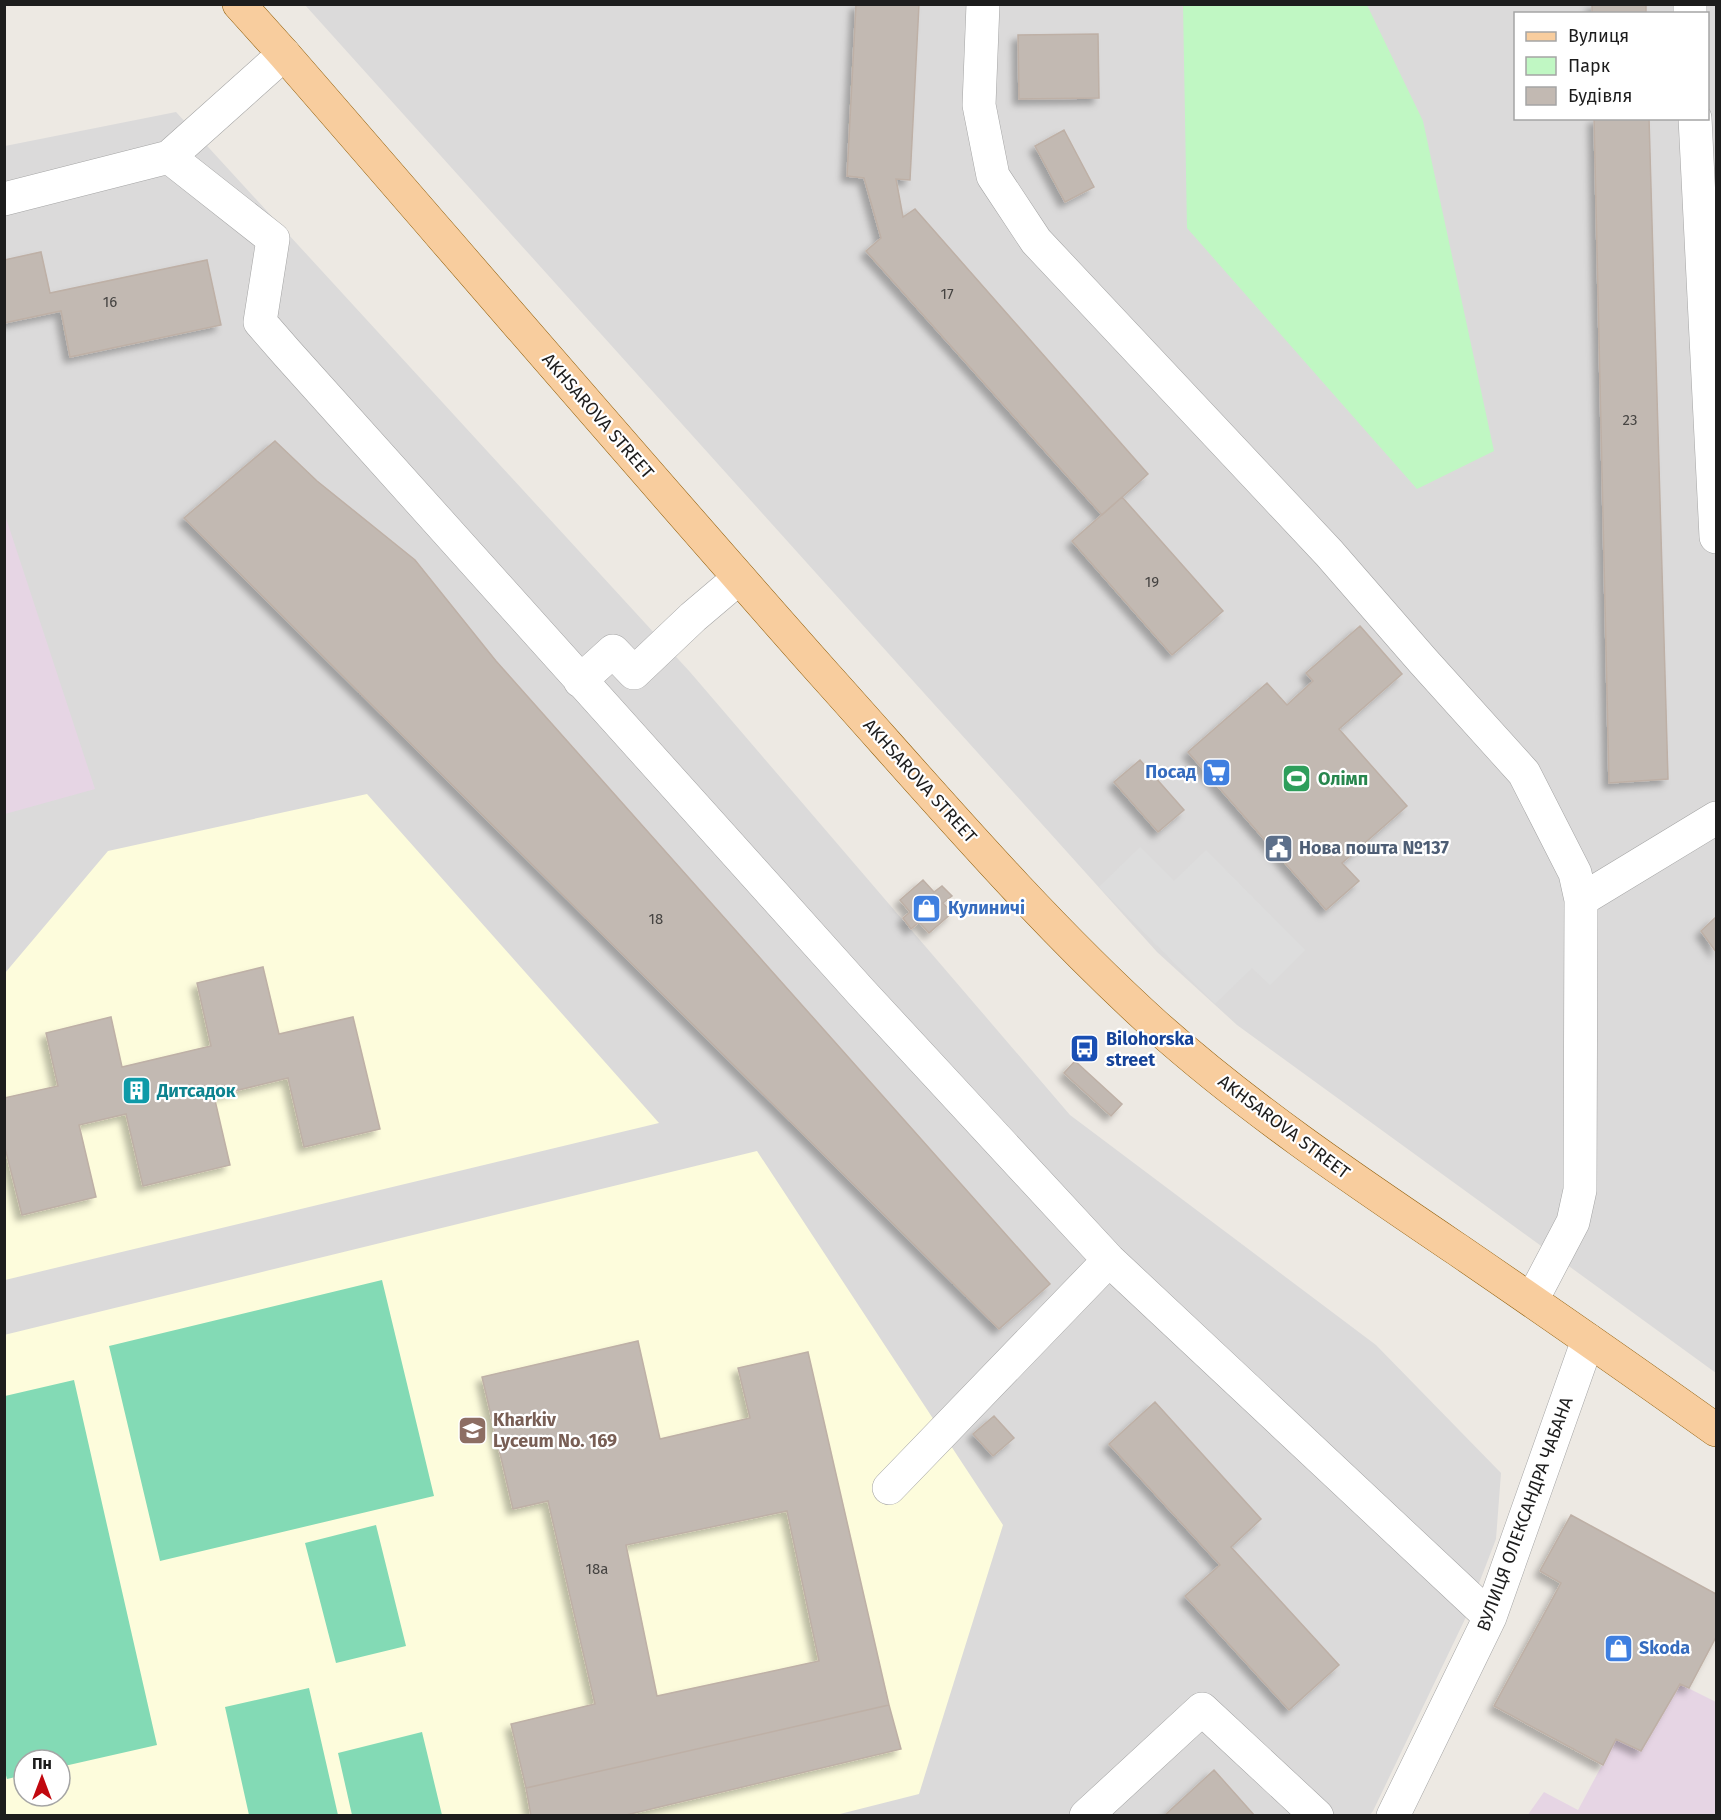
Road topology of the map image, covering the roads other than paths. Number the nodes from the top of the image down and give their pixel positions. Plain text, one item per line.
1 (239, 4) edge
2 (983, 4) edge
3 (284, 54) junction
4 (1695, 120) edge
5 (169, 158) junction
6 (4, 199) edge
7 (1716, 537) edge
8 (739, 578) junction
9 (580, 681) junction
10 (1716, 818) edge
11 (1581, 900) junction
12 (1109, 1260) junction
13 (1532, 1300) junction
14 (1588, 1340) junction
15 (1716, 1430) edge
16 (889, 1488) dead end
17 (1490, 1617) junction
18 (1086, 1815) edge
19 (1317, 1815) edge
20 (1393, 1815) edge

1 - 3 main road, AKHSAROVA STREET
2 - 11 street
3 - 5 street
3 - 8 main road, AKHSAROVA STREET
4 - 7 street
5 - 6 street
5 - 9 street
8 - 9 street
8 - 13 main road, AKHSAROVA STREET
9 - 12 street
10 - 11 street
11 - 13 street
12 - 16 street
12 - 17 street
13 - 14 main road, AKHSAROVA STREET
14 - 15 main road, AKHSAROVA STREET
14 - 17 street, ВУЛИЦЯ ОЛЕКСАНДРА ЧАБАНА
17 - 20 street, ВУЛИЦЯ ОЛЕКСАНДРА ЧАБАНА
18 - 19 street

